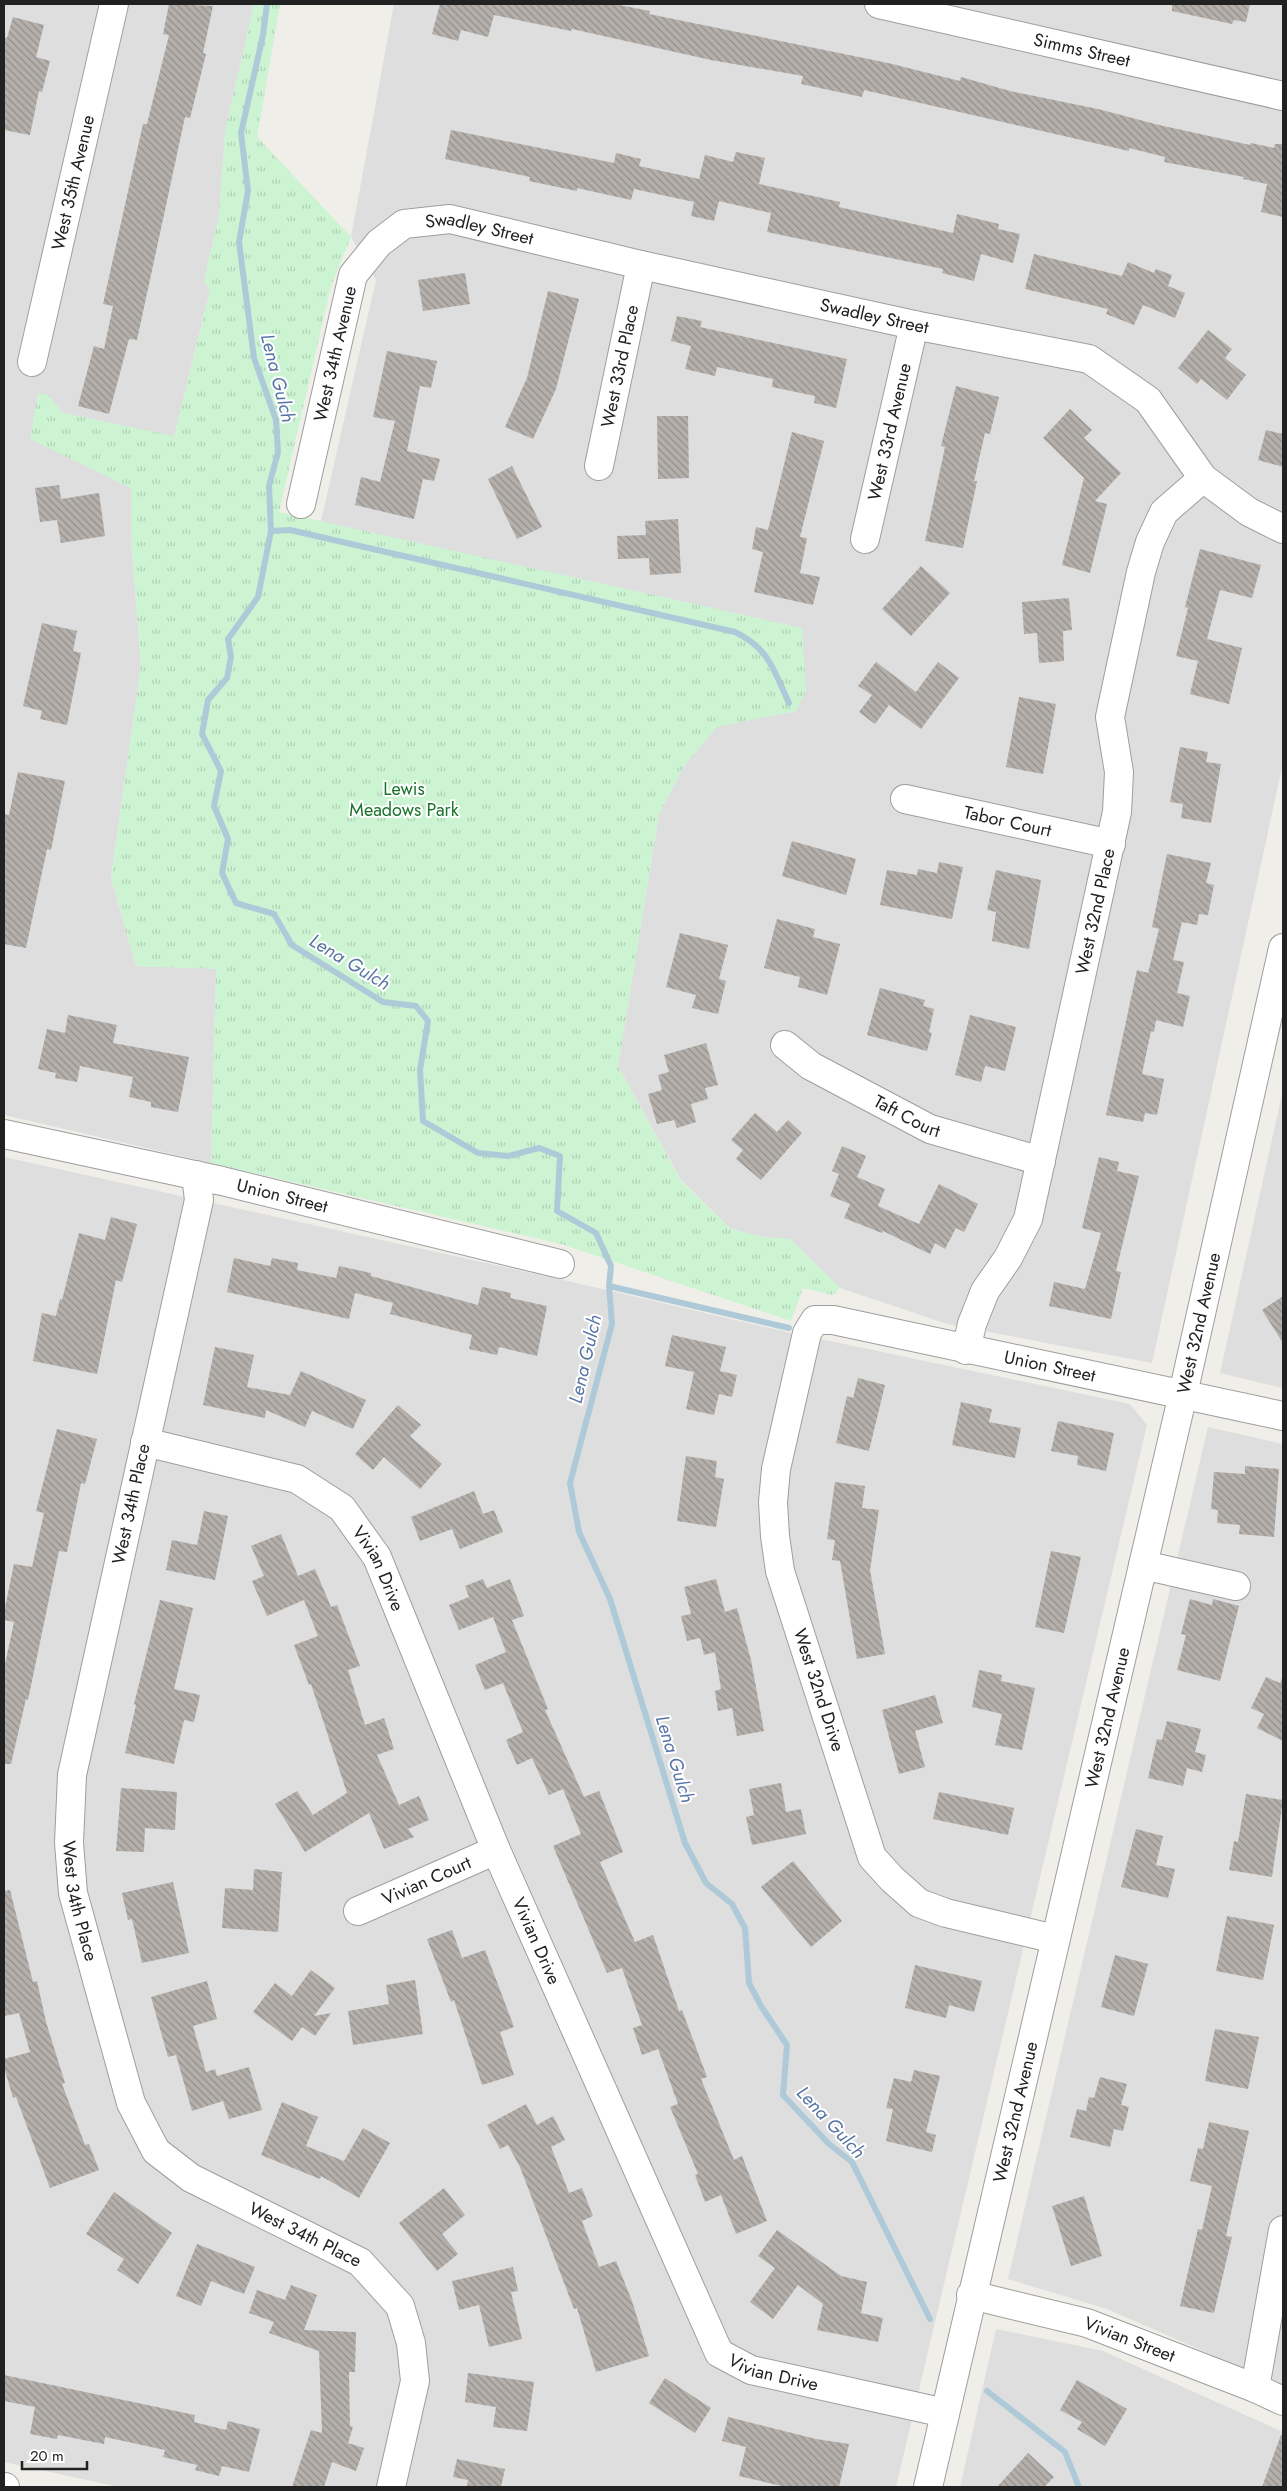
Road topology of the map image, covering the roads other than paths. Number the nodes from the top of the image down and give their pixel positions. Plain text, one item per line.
1 (114, 4) edge
2 (879, 4) edge
3 (1283, 96) edge
4 (404, 224) joint
5 (641, 265) junction
6 (914, 325) junction
7 (32, 362) dead end
8 (599, 466) dead end
9 (1203, 478) junction
10 (301, 504) dead end
11 (1283, 529) edge
12 (866, 539) dead end
13 (905, 799) dead end
14 (1111, 844) junction
15 (1283, 948) edge
16 (785, 1046) dead end
17 (4, 1134) edge
18 (1041, 1161) junction
19 (196, 1175) junction
20 (560, 1264) dead end
21 (815, 1320) joint
22 (966, 1350) junction
23 (1183, 1394) junction
24 (1283, 1416) edge
25 (145, 1442) junction
26 (1143, 1564) junction
27 (1236, 1586) dead end
28 (496, 1850) junction
29 (358, 1910) dead end
30 (1055, 1939) junction
31 (1283, 2230) edge
32 (971, 2295) junction
33 (1255, 2388) junction
34 (1283, 2401) edge
35 (945, 2413) junction
36 (391, 2487) edge
37 (928, 2487) edge

1 - 7 street, West 35th Avenue
2 - 3 street, Simms Street
4 - 5 street, Swadley Street
4 - 10 street, West 34th Avenue
5 - 6 street, Swadley Street
5 - 8 street, West 33rd Place
6 - 9 street, Swadley Street
6 - 12 street, West 33rd Avenue
9 - 11 street, Swadley Street
9 - 14 street, West 32nd Place
13 - 14 street, Tabor Court
14 - 18 street, West 32nd Place
15 - 23 street, West 32nd Avenue
16 - 18 street, Taft Court
17 - 19 street, Union Street
18 - 22 street, West 32nd Place
19 - 20 street, Union Street
19 - 25 street, West 34th Place
21 - 22 street, Union Street
21 - 30 street, West 32nd Drive
22 - 23 street, Union Street
23 - 24 street, Union Street
23 - 26 street, West 32nd Avenue
25 - 28 street, Vivian Drive
25 - 36 street, West 34th Place
26 - 27 street
26 - 30 street, West 32nd Avenue
28 - 29 street, Vivian Court
28 - 35 street, Vivian Drive
30 - 32 street, West 32nd Avenue
31 - 33 street
32 - 33 street, Vivian Street
32 - 35 street, West 32nd Avenue
33 - 34 street, Vivian Street
35 - 37 street, West 32nd Avenue

